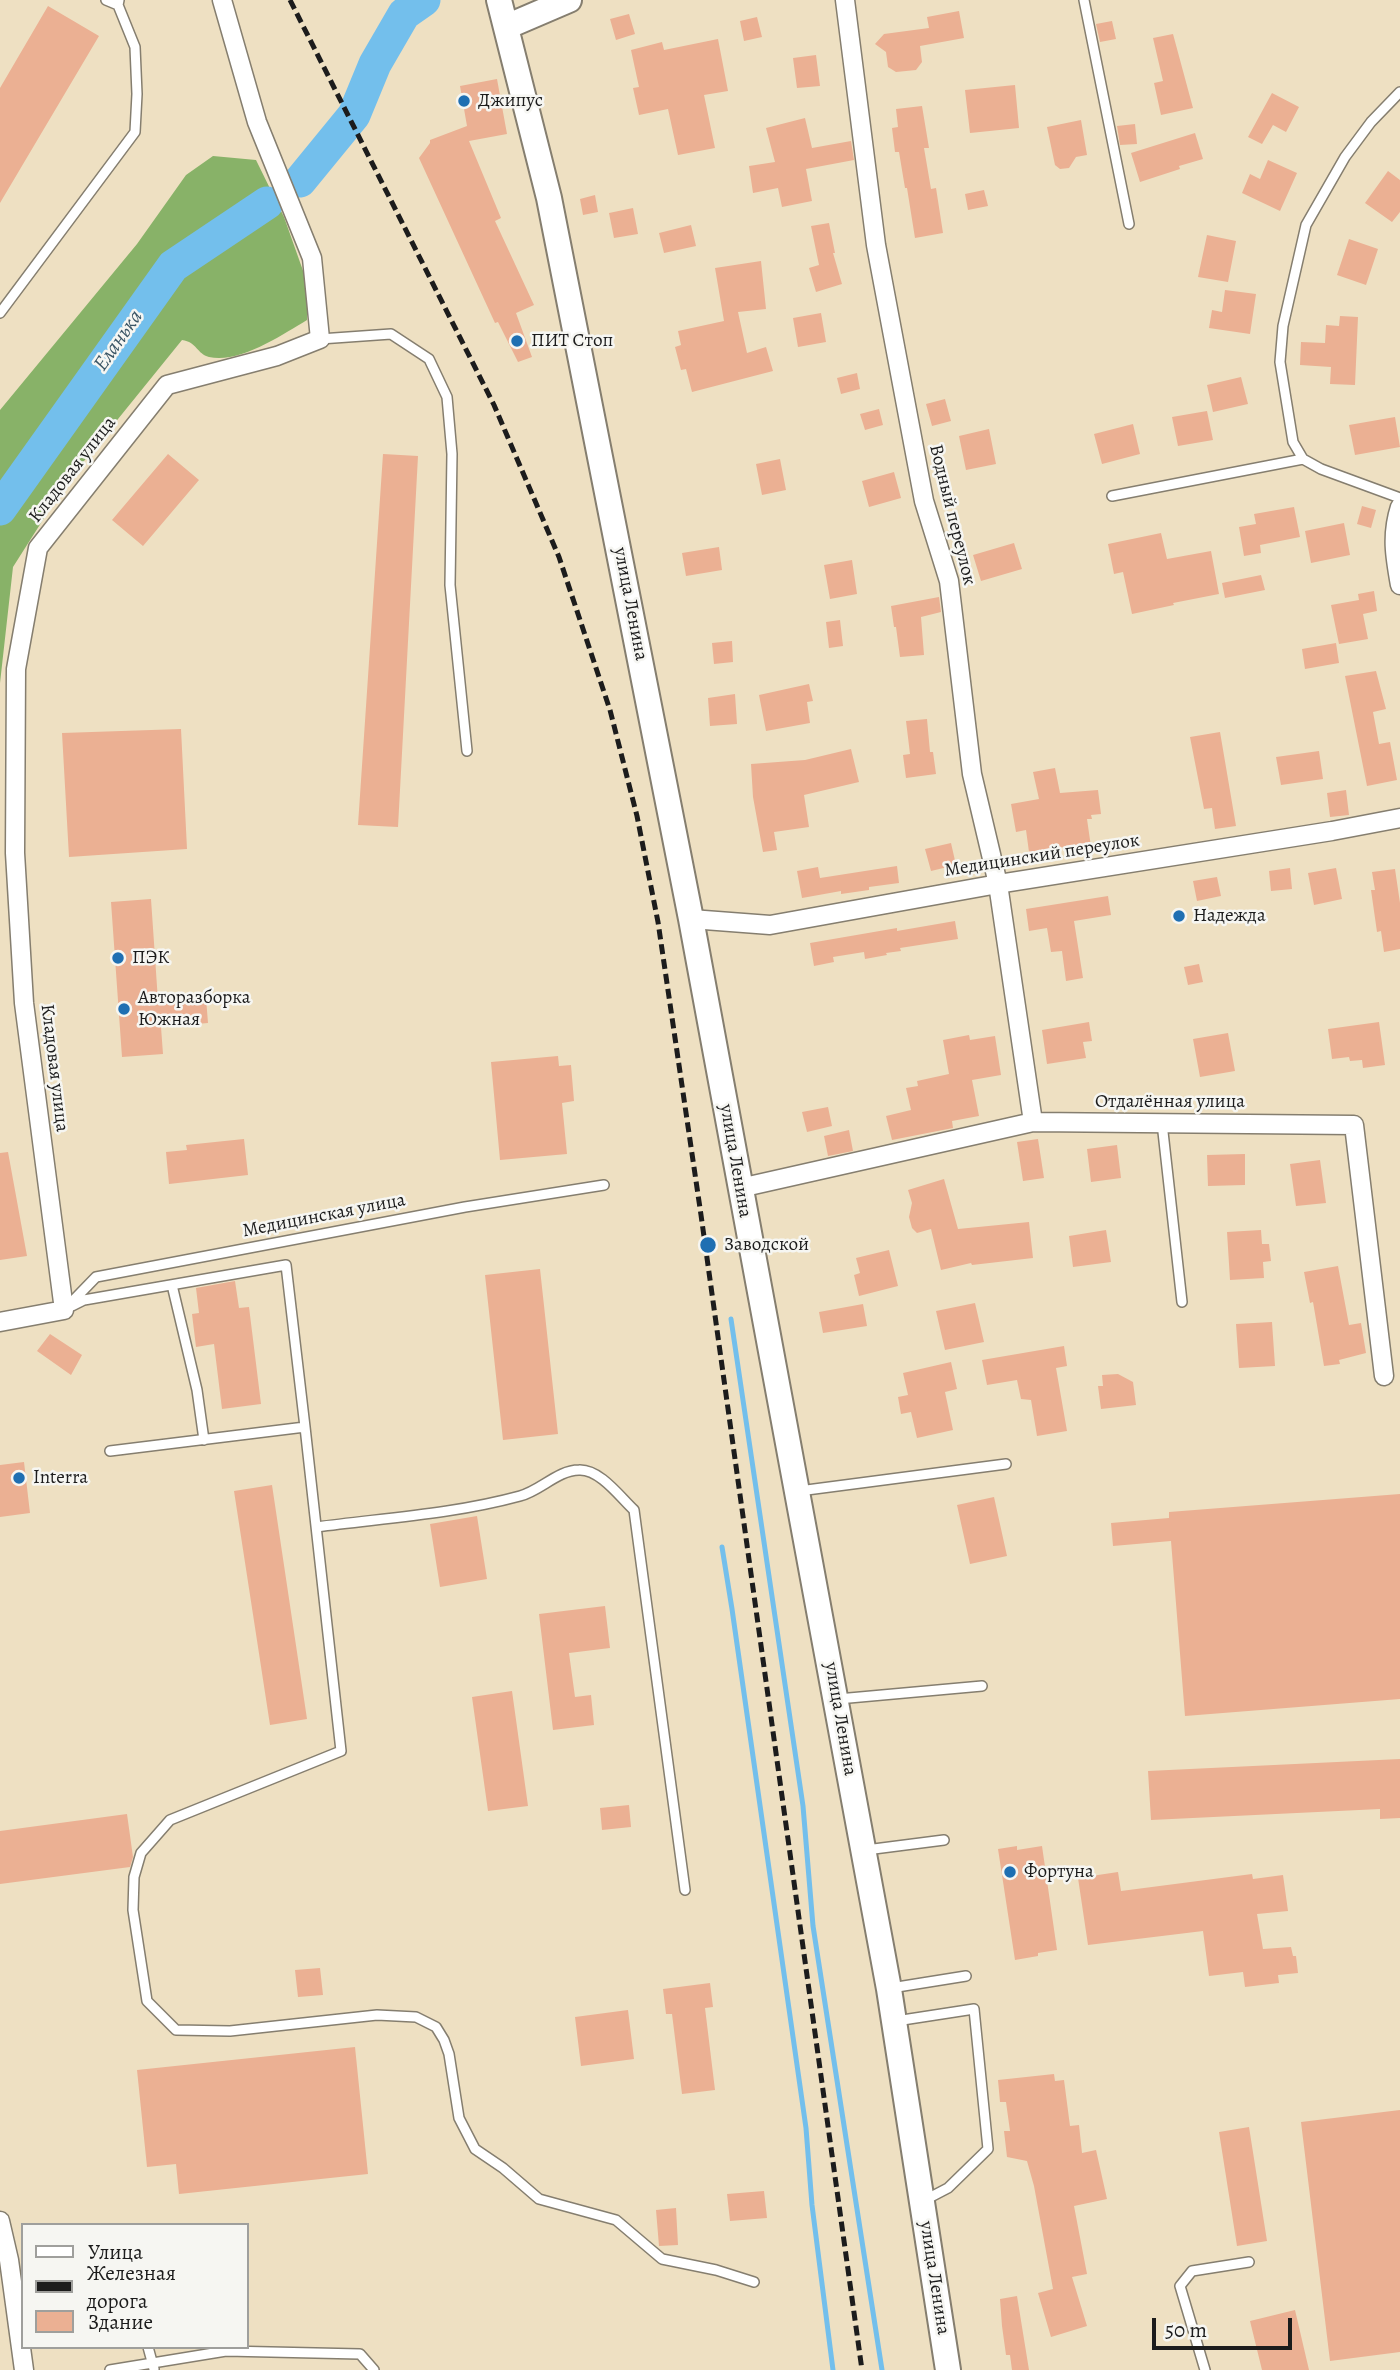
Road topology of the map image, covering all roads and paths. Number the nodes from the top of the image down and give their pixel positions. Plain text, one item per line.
1 (106, 0) edge
2 (222, 0) edge
3 (499, 0) edge
4 (569, 0) edge
5 (845, 0) edge
6 (1084, 0) edge
7 (118, 2) edge
8 (506, 27) junction
9 (1400, 92) edge
10 (1129, 224) dead end
11 (0, 313) edge
12 (320, 339) junction
13 (1303, 459) junction
14 (1112, 496) dead end
15 (1400, 498) edge
16 (1400, 507) edge
17 (1400, 585) edge
18 (467, 751) dead end
19 (1400, 818) edge
20 (998, 884) junction
21 (691, 919) junction
22 (1033, 1122) junction
23 (1162, 1123) junction
24 (604, 1185) dead end
25 (740, 1188) junction
26 (172, 1285) junction
27 (1182, 1301) dead end
28 (64, 1310) junction
29 (0, 1322) edge
30 (1384, 1376) dead end
31 (305, 1427) junction
32 (204, 1440) junction
33 (110, 1451) dead end
34 (1006, 1464) dead end
35 (797, 1492) junction
36 (317, 1527) junction
37 (982, 1686) dead end
38 (836, 1700) junction
39 (944, 1840) dead end
40 (864, 1850) junction
41 (685, 1889) dead end
42 (966, 1976) dead end
43 (889, 1989) junction
44 (894, 2021) junction
45 (922, 2202) junction
46 (0, 2221) edge
47 (1249, 2262) dead end
48 (754, 2282) dead end
49 (148, 2349) edge
50 (153, 2367) edge
51 (23, 2370) edge
52 (110, 2370) edge
53 (374, 2370) edge
54 (948, 2370) edge
55 (1205, 2370) edge

1 - 7 lane
2 - 12 street
3 - 8 main road, улица Ленина
4 - 8 main road
5 - 20 street, Водный переулок
6 - 10 lane
7 - 11 lane
8 - 21 main road, улица Ленина
9 - 13 lane
12 - 18 lane
12 - 28 street, Кладовая улица
13 - 14 lane
13 - 15 lane
16 - 17 street
19 - 20 street, Медицинский переулок
20 - 21 street, Медицинский переулок
20 - 22 street, Водный переулок
21 - 25 main road, улица Ленина
22 - 23 street, Отдалённая улица
22 - 25 street, Отдалённая улица
23 - 27 lane
23 - 30 street, Отдалённая улица
24 - 28 lane, Медицинская улица
25 - 35 main road, улица Ленина
26 - 28 lane
26 - 31 lane
26 - 32 lane
28 - 29 street
31 - 32 lane
31 - 36 lane
32 - 33 lane
34 - 35 lane
35 - 38 main road, улица Ленина
36 - 41 lane
36 - 48 lane
37 - 38 lane
38 - 40 main road, улица Ленина
39 - 40 lane
40 - 43 main road, улица Ленина
42 - 43 lane
43 - 44 main road, улица Ленина
44 - 45 main road, улица Ленина
44 - 45 lane
45 - 54 main road, улица Ленина
46 - 51 street
47 - 55 lane
49 - 50 lane
50 - 52 lane
50 - 53 lane

